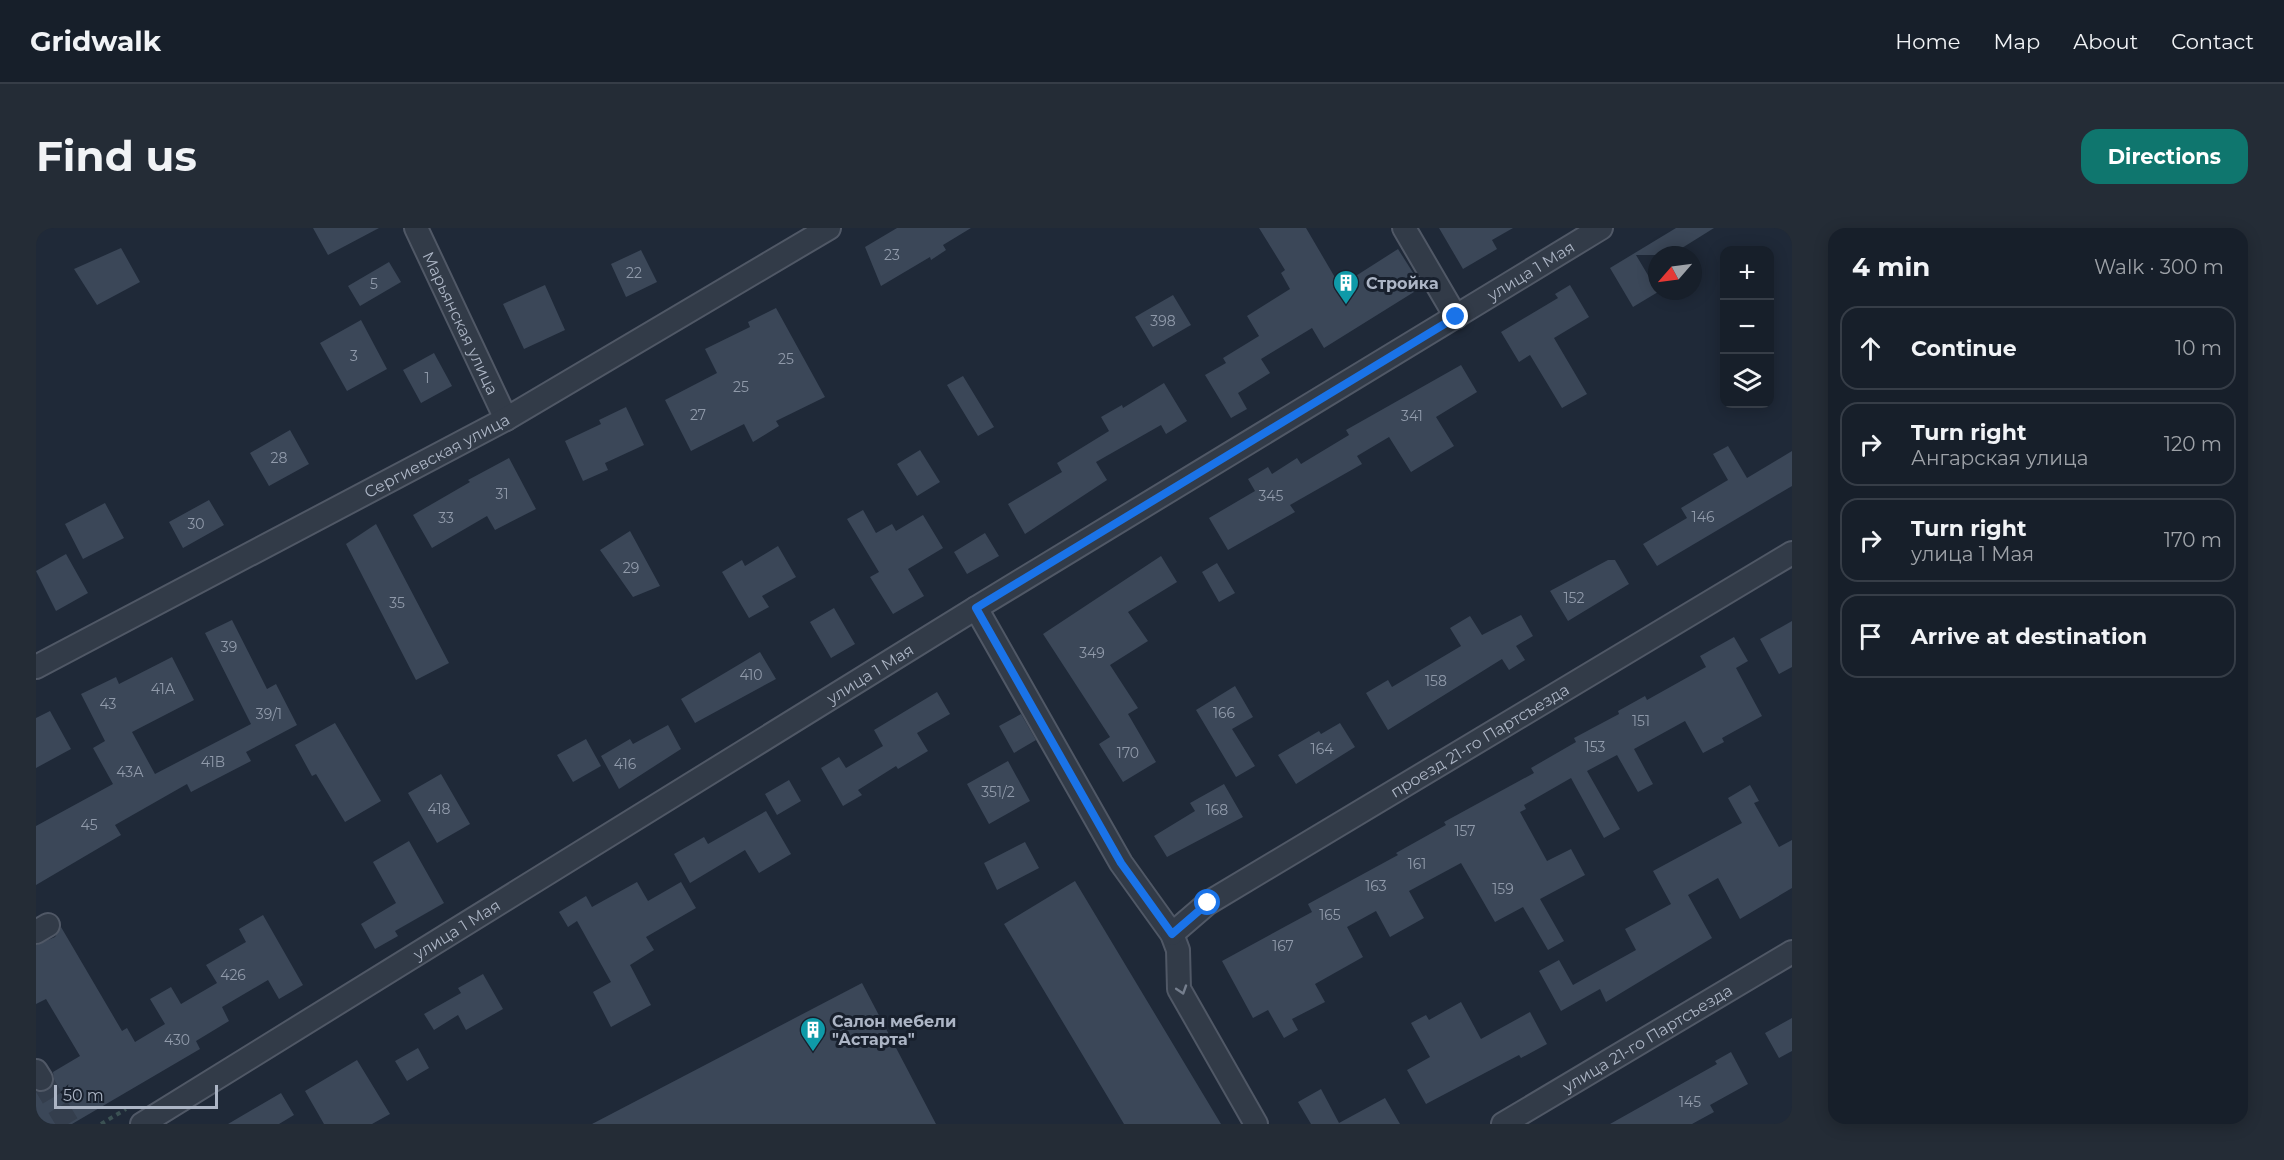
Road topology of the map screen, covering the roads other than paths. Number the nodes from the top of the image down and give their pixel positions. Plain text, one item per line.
1 (416, 228) edge
2 (829, 228) edge
3 (1404, 228) edge
4 (1601, 228) edge
5 (1456, 317) junction
6 (506, 419) junction
7 (1792, 553) edge
8 (976, 608) junction
9 (36, 667) edge
10 (1172, 934) junction
11 (1792, 952) edge
12 (142, 1124) edge
13 (1256, 1124) edge
14 (1503, 1124) edge

1 - 6 street, Марьянская улица
2 - 6 street, Сергиевская улица
3 - 5 street
4 - 5 street, улица 1 Мая
5 - 8 street, улица 1 Мая
6 - 9 street, Сергиевская улица
7 - 10 street, проезд 21-го Партсъезда
8 - 10 street
8 - 12 street, улица 1 Мая
10 -> 13 street
11 - 14 street, улица 21-го Партсъезда

